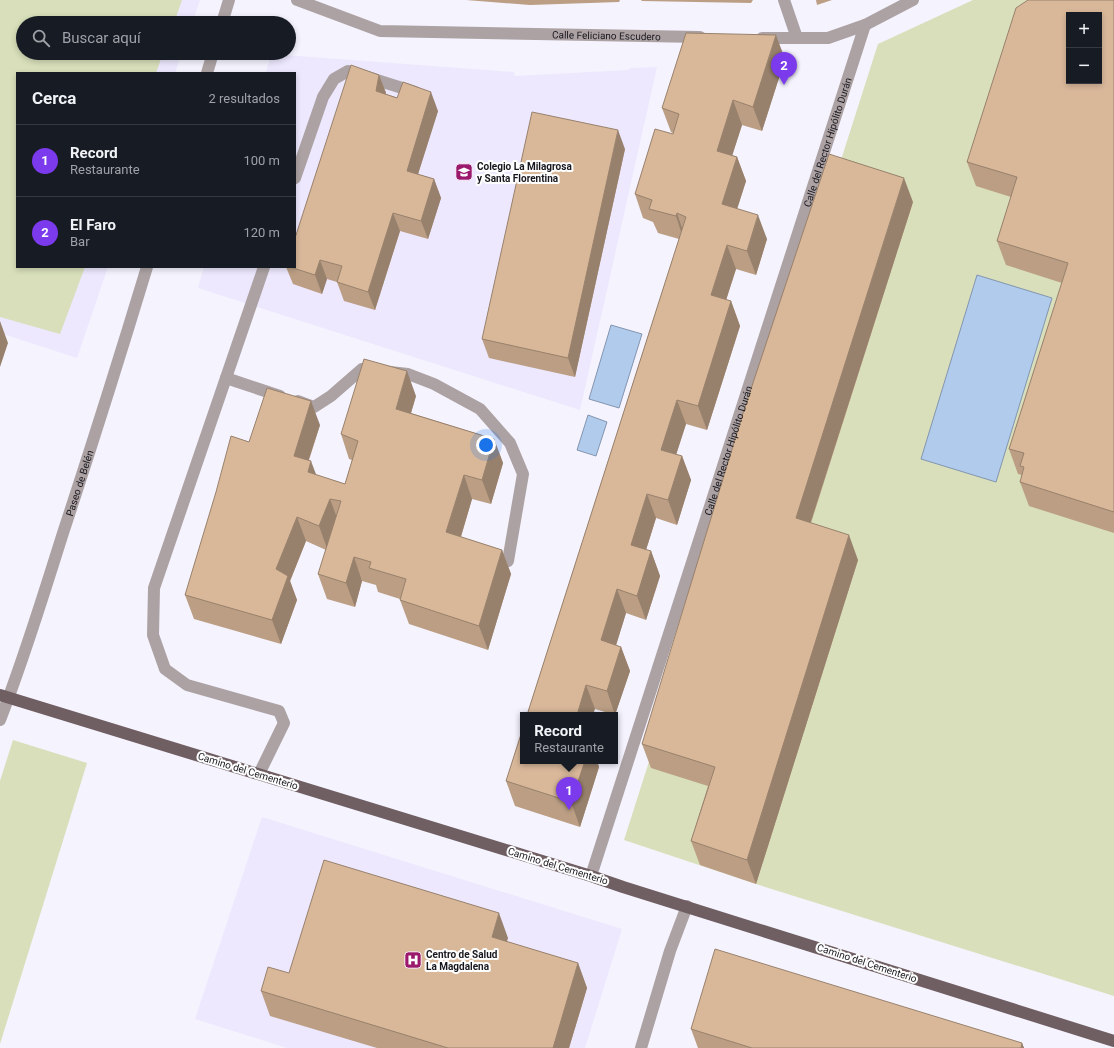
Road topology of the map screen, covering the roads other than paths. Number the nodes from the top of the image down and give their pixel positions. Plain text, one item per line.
1 (230, 0) edge
2 (297, 0) edge
3 (784, 0) edge
4 (913, 0) edge
5 (224, 16) edge
6 (865, 25) junction
7 (712, 37) edge
8 (751, 38) edge
9 (797, 38) junction
10 (211, 60) edge
11 (207, 72) edge
12 (426, 96) edge
13 (296, 175) edge
14 (147, 268) edge
15 (264, 268) edge
16 (226, 378) junction
17 (508, 561) dead end
18 (4, 697) edge
19 (0, 720) edge
20 (259, 774) junction
21 (591, 876) junction
22 (687, 906) junction
23 (1114, 1041) edge
24 (641, 1048) edge

1 - 5 street
2 - 7 street, Calle Feliciano Escudero
3 - 9 street
4 - 6 street
6 - 9 street
6 - 21 street, Calle del Rector Hipólito Durán
8 - 9 street
10 - 11 street
12 - 13 street
14 - 18 street, Paseo de Belén
15 - 16 street
16 - 17 street
16 - 20 street
18 - 19 street, Paseo de Belén
18 - 20 main road, Camino del Cementerio
20 - 21 main road, Camino del Cementerio
21 - 22 main road, Camino del Cementerio
22 - 23 main road, Camino del Cementerio
22 - 24 street

